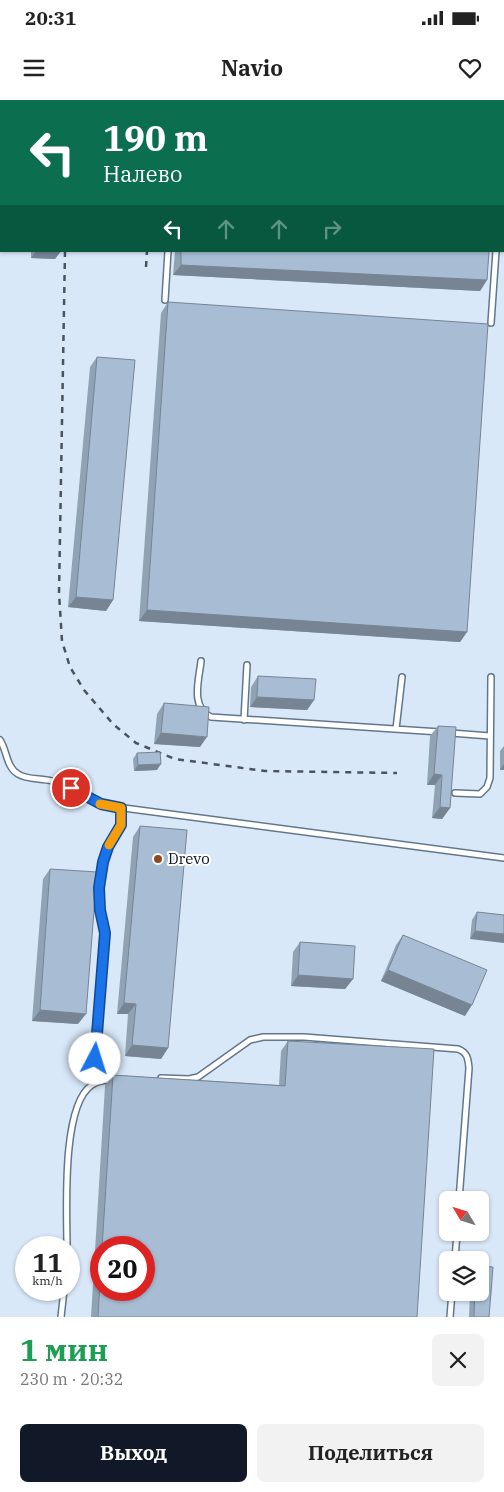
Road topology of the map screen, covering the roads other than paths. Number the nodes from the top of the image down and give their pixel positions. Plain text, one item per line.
1 (168, 252) edge
2 (496, 252) edge
3 (165, 300) dead end
4 (491, 324) dead end
5 (201, 661) dead end
6 (248, 665) dead end
7 (402, 677) dead end
8 (491, 677) dead end
9 (244, 720) junction
10 (396, 730) junction
11 (490, 736) junction
12 (0, 740) edge
13 (455, 793) dead end
14 (121, 808) junction
15 (504, 858) edge
16 (95, 1059) dead end
17 (152, 1078) edge
18 (118, 1080) edge
19 (460, 1191) edge
20 (67, 1236) edge
21 (63, 1301) edge
22 (451, 1301) edge
23 (61, 1317) edge
24 (450, 1317) edge

1 - 3 lane
2 - 4 lane
5 - 9 lane
6 - 9 lane
7 - 10 lane
8 - 11 lane
9 - 10 lane
10 - 11 lane
11 - 13 lane
12 - 14 lane
14 - 15 lane
14 - 16 lane
17 - 19 lane
18 - 20 lane
21 - 23 lane
22 - 24 lane

